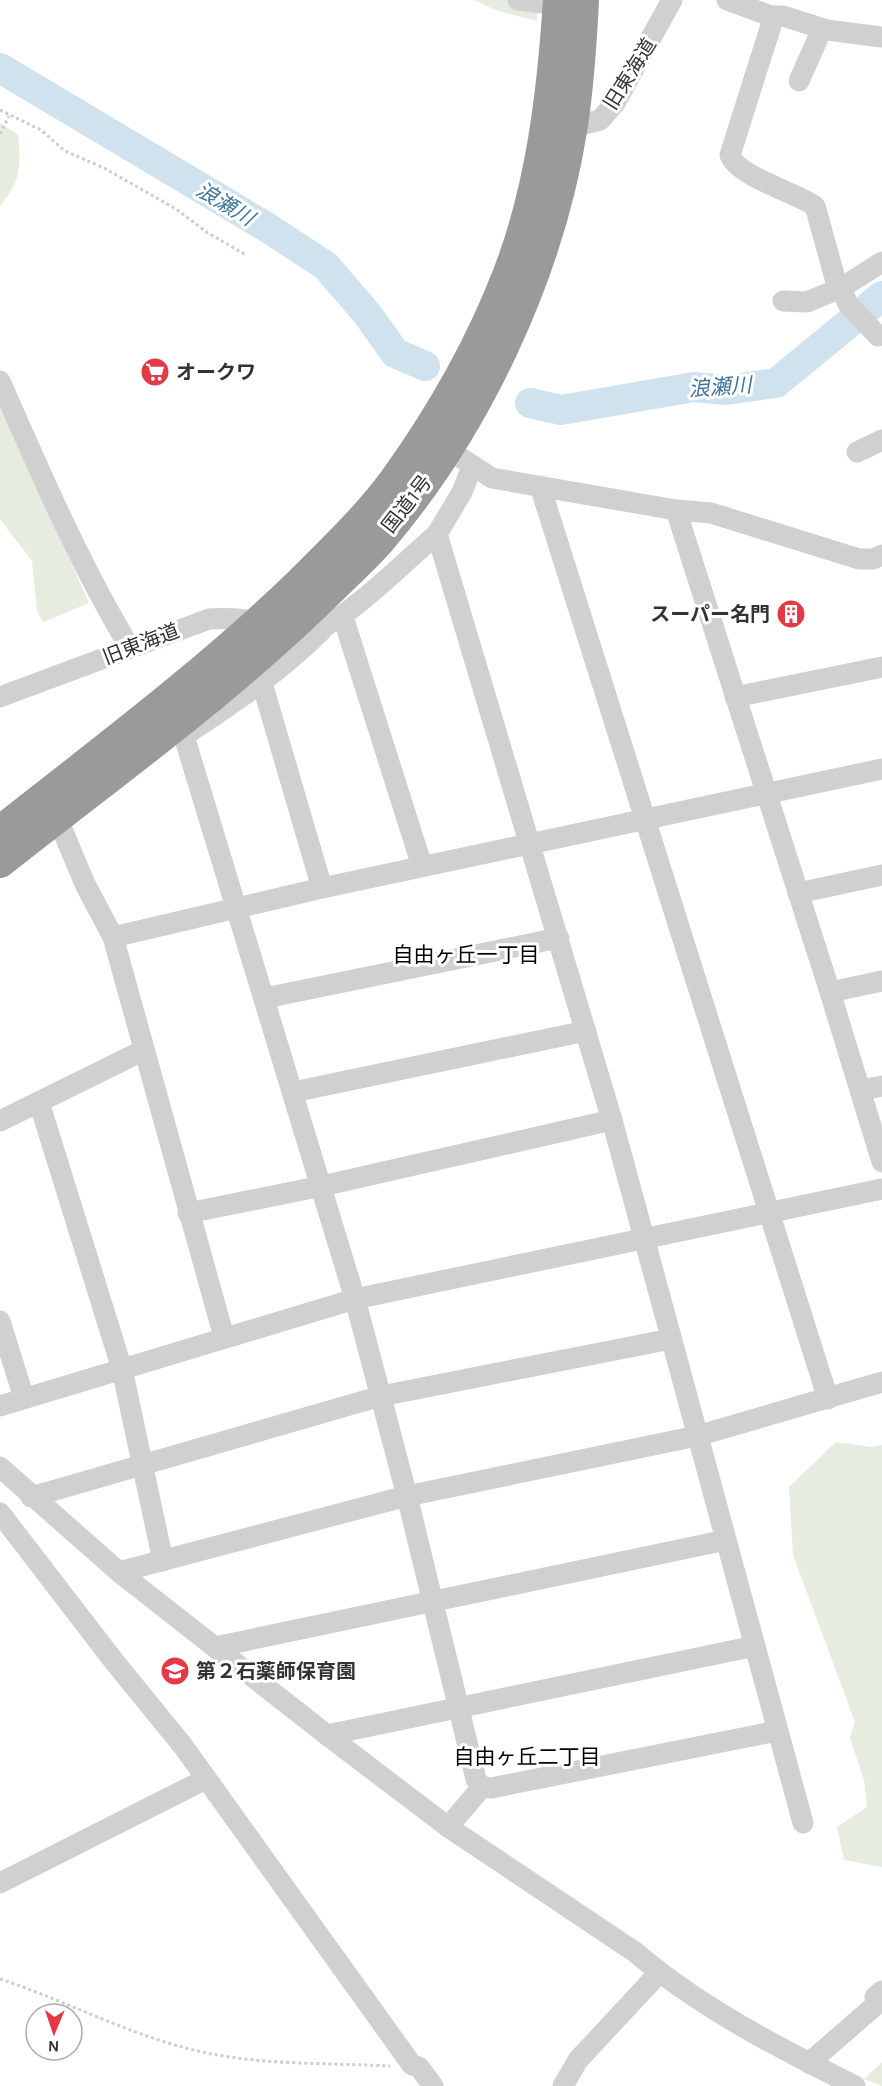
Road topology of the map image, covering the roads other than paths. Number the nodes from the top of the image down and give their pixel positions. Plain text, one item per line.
1 (518, 0) edge
2 (672, 0) edge
3 (727, 0) edge
4 (567, 2) edge
5 (784, 11) edge
6 (822, 29) junction
7 (882, 37) edge
8 (799, 81) dead end
9 (572, 127) junction
10 (882, 262) edge
11 (842, 294) junction
12 (783, 301) dead end
13 (879, 334) edge
14 (0, 381) edge
15 (882, 440) edge
16 (449, 449) junction
17 (857, 452) dead end
18 (540, 486) junction
19 (676, 510) junction
20 (437, 534) junction
21 (882, 555) edge
22 (333, 622) junction
23 (272, 628) junction
24 (130, 648) junction
25 (882, 667) edge
26 (262, 684) junction
27 (0, 697) edge
28 (735, 697) junction
29 (184, 736) junction
30 (882, 770) edge
31 (91, 791) junction
32 (766, 793) junction
33 (57, 817) junction
34 (646, 819) junction
35 (0, 832) edge
36 (530, 843) junction
37 (0, 862) edge
38 (422, 866) junction
39 (882, 875) edge
40 (322, 888) junction
41 (798, 893) junction
42 (237, 907) junction
43 (113, 937) junction
44 (559, 938) junction
45 (882, 981) edge
46 (830, 992) junction
47 (265, 998) junction
48 (586, 1031) junction
49 (142, 1051) junction
50 (882, 1086) edge
51 (860, 1090) junction
52 (293, 1092) junction
53 (39, 1102) junction
54 (612, 1120) junction
55 (0, 1121) edge
56 (882, 1162) edge
57 (322, 1186) junction
58 (882, 1189) edge
59 (188, 1212) junction
60 (770, 1212) junction
61 (644, 1239) junction
62 (355, 1299) junction
63 (0, 1321) edge
64 (224, 1337) junction
65 (671, 1339) junction
66 (122, 1369) junction
67 (882, 1382) edge
68 (381, 1396) junction
69 (24, 1398) junction
70 (828, 1399) junction
71 (0, 1406) edge
72 (697, 1436) junction
73 (142, 1464) junction
74 (0, 1467) edge
75 (407, 1496) junction
76 (31, 1497) junction
77 (0, 1513) edge
78 (726, 1540) junction
79 (163, 1561) junction
80 (119, 1572) junction
81 (432, 1601) junction
82 (754, 1646) junction
83 (215, 1647) junction
84 (458, 1708) junction
85 (777, 1731) junction
86 (327, 1735) junction
87 (206, 1779) junction
88 (482, 1787) junction
89 (803, 1823) dead end
90 (448, 1827) junction
91 (0, 1883) edge
92 (659, 1974) junction
93 (882, 1991) edge
94 (809, 2062) junction
95 (433, 2086) edge
96 (563, 2086) edge
97 (855, 2086) edge

1 - 4 street
2 - 9 street, 旧東海道
3 - 5 street
4 - 9 highway, 国道1号
4 - 16 highway, 国道1号
5 - 6 street
5 - 11 street
6 - 7 street
6 - 8 street
9 - 16 highway, 国道1号
10 - 11 street
11 - 12 street
11 - 13 street
14 - 24 street
15 - 17 street
16 - 18 street
16 - 20 street
16 - 23 highway, 国道1号
18 - 19 street
18 - 34 street
19 - 21 street
19 - 28 street
20 - 22 street
20 - 36 street
22 - 23 street, 旧東海道
22 - 26 street
22 - 38 street
23 - 24 street, 旧東海道
23 - 31 highway, 国道1号
23 - 35 highway, 国道1号
24 - 27 street, 旧東海道
25 - 28 street
26 - 29 street
26 - 40 street
28 - 32 street
29 - 31 street
29 - 42 street
30 - 32 street
31 - 33 highway, 国道1号
32 - 34 street
32 - 41 street
33 - 37 highway, 国道1号
33 - 43 street
34 - 36 street
34 - 60 street
36 - 38 street
36 - 44 street
38 - 40 street
39 - 41 street
40 - 42 street
41 - 46 street
42 - 43 street
42 - 47 street
43 - 49 street
44 - 47 street
44 - 48 street
45 - 46 street
46 - 51 street
47 - 52 street
48 - 52 street
48 - 54 street
49 - 53 street
49 - 59 street
50 - 51 street
51 - 56 street
52 - 57 street
53 - 55 street
53 - 66 street
54 - 57 street
54 - 61 street
57 - 59 street
57 - 62 street
58 - 60 street
59 - 64 street
60 - 61 street
60 - 70 street
61 - 62 street
61 - 65 street
62 - 64 street
62 - 68 street
63 - 69 street
64 - 66 street
65 - 68 street
65 - 72 street
66 - 69 street
66 - 73 street
67 - 70 street
68 - 73 street
68 - 75 street
69 - 71 street
70 - 72 street
72 - 75 street
72 - 78 street
73 - 76 street
73 - 79 street
74 - 76 street
75 - 79 street
75 - 81 street
76 - 80 street
77 - 87 street
78 - 81 street
78 - 82 street
79 - 80 street
80 - 83 street
81 - 83 street
81 - 84 street
82 - 84 street
82 - 85 street
83 - 86 street
84 - 86 street
84 - 88 street
85 - 88 street
85 - 89 street
86 - 90 street
87 - 91 street
87 - 95 street
88 - 90 street
90 - 92 street
92 - 94 street
92 - 96 street
93 - 94 street
94 - 97 street

